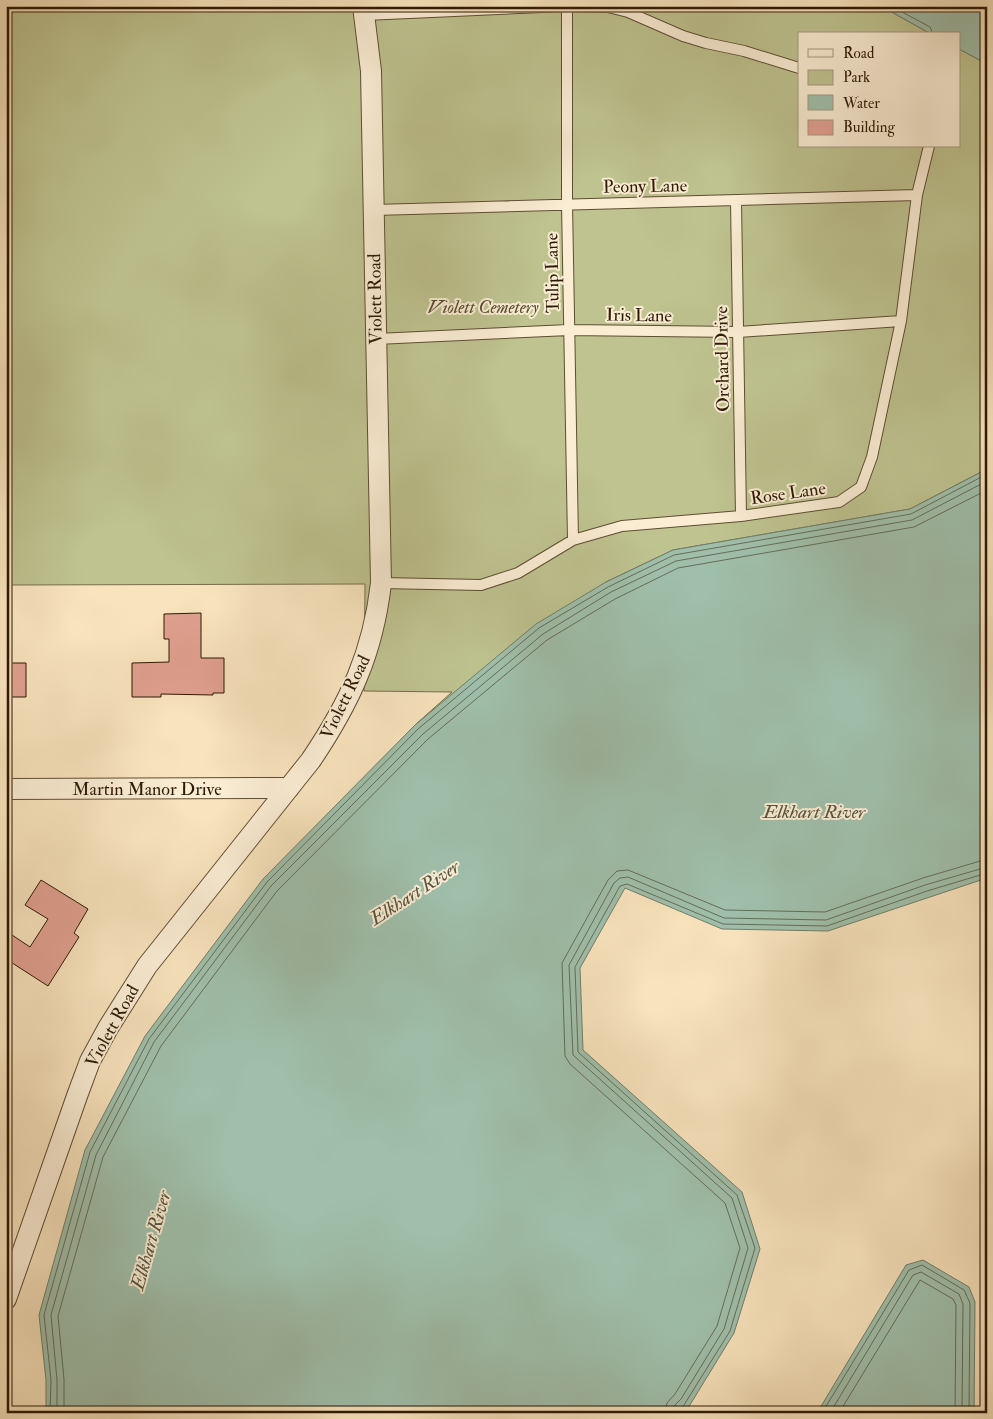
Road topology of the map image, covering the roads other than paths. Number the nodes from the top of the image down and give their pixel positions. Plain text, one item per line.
1 (566, 6) edge
2 (571, 6) edge
3 (364, 10) edge
4 (798, 68) edge
5 (929, 148) edge
6 (917, 195) junction
7 (736, 201) junction
8 (567, 204) junction
9 (374, 210) junction
10 (901, 321) junction
11 (569, 330) junction
12 (738, 332) junction
13 (376, 340) junction
14 (741, 516) junction
15 (573, 540) junction
16 (381, 583) junction
17 (289, 788) junction
18 (6, 789) edge
19 (6, 1300) edge

1 - 3 lane
1 - 8 lane, Tulip Lane
2 - 4 lane
3 - 9 street, Violett Road
5 - 6 lane, Rose Lane
6 - 7 lane, Peony Lane
6 - 10 lane, Rose Lane
7 - 8 lane, Peony Lane
7 - 12 lane, Orchard Drive
8 - 9 lane, Peony Lane
8 - 11 lane, Tulip Lane
9 - 13 street, Violett Road
10 - 12 lane, Iris Lane
10 - 14 lane, Rose Lane
11 - 12 lane, Iris Lane
11 - 13 lane, Iris Lane
11 - 15 lane, Tulip Lane
12 - 14 lane, Orchard Drive
13 - 16 street, Violett Road
14 - 15 lane, Rose Lane
15 - 16 lane, Rose Lane
16 - 17 street, Violett Road
17 - 18 street, Martin Manor Drive
17 - 19 street, Violett Road

